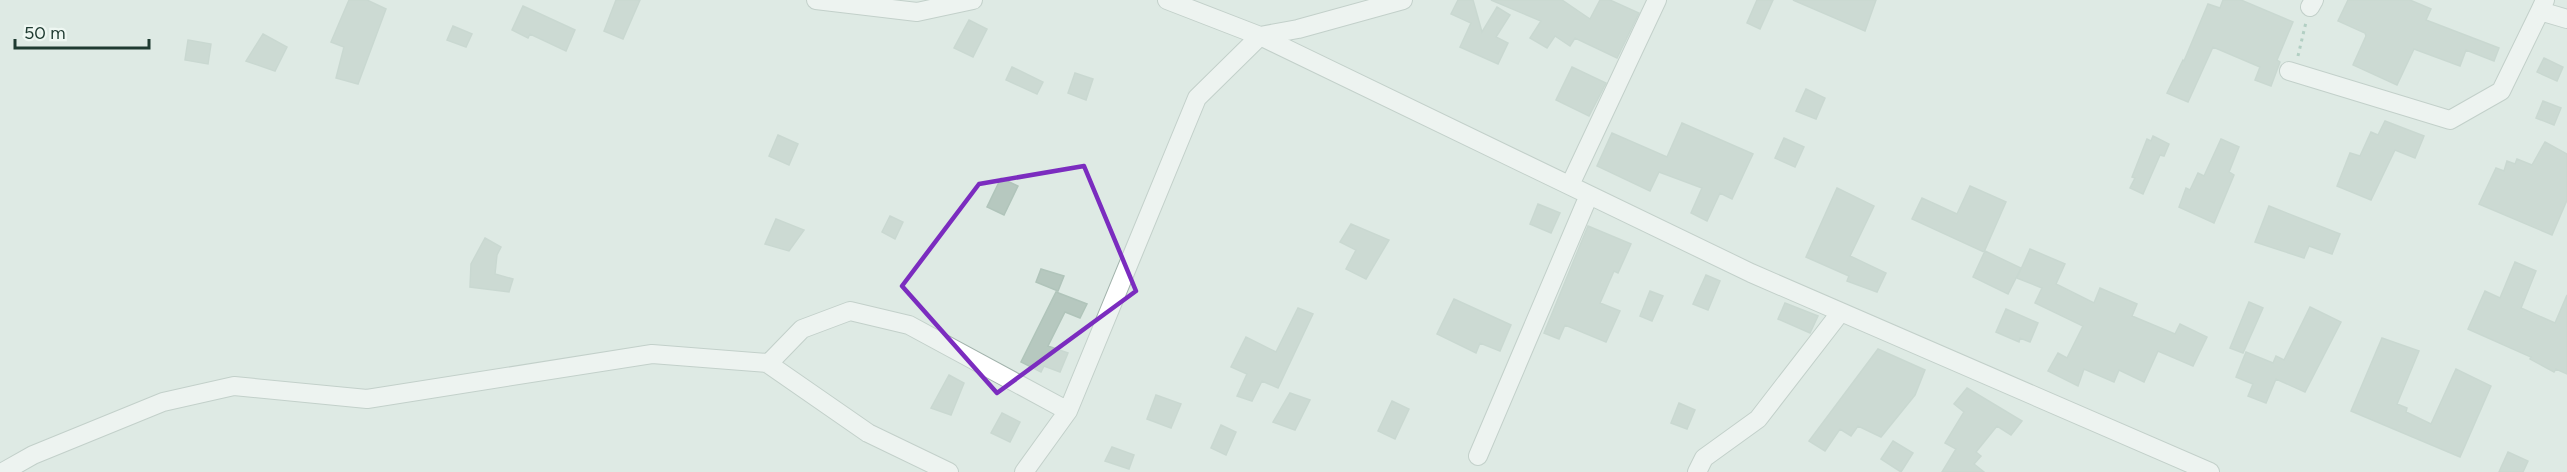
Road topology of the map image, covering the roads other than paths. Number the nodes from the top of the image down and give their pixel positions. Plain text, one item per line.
1 (816, 0) edge
2 (973, 0) edge
3 (1167, 0) edge
4 (1658, 0) edge
5 (1393, 1) edge
6 (2542, 6) edge
7 (2567, 18) edge
8 (1260, 36) junction
9 (2291, 72) road end
10 (1570, 185) junction
11 (1589, 195) junction
12 (1840, 313) junction
13 (769, 363) dead end
14 (1068, 411) junction
15 (1478, 456) dead end
16 (3, 472) edge
17 (949, 472) edge
18 (1024, 472) edge
19 (1696, 472) edge
20 (2210, 472) edge

1 - 2 street
3 - 8 street
4 - 10 street
5 - 8 street
6 - 7 street
6 - 9 street
8 - 10 street
8 - 14 street
10 - 11 street
11 - 12 street
11 - 15 street
12 - 19 street
12 - 20 street
13 - 14 street
14 - 18 street
16 - 17 street

